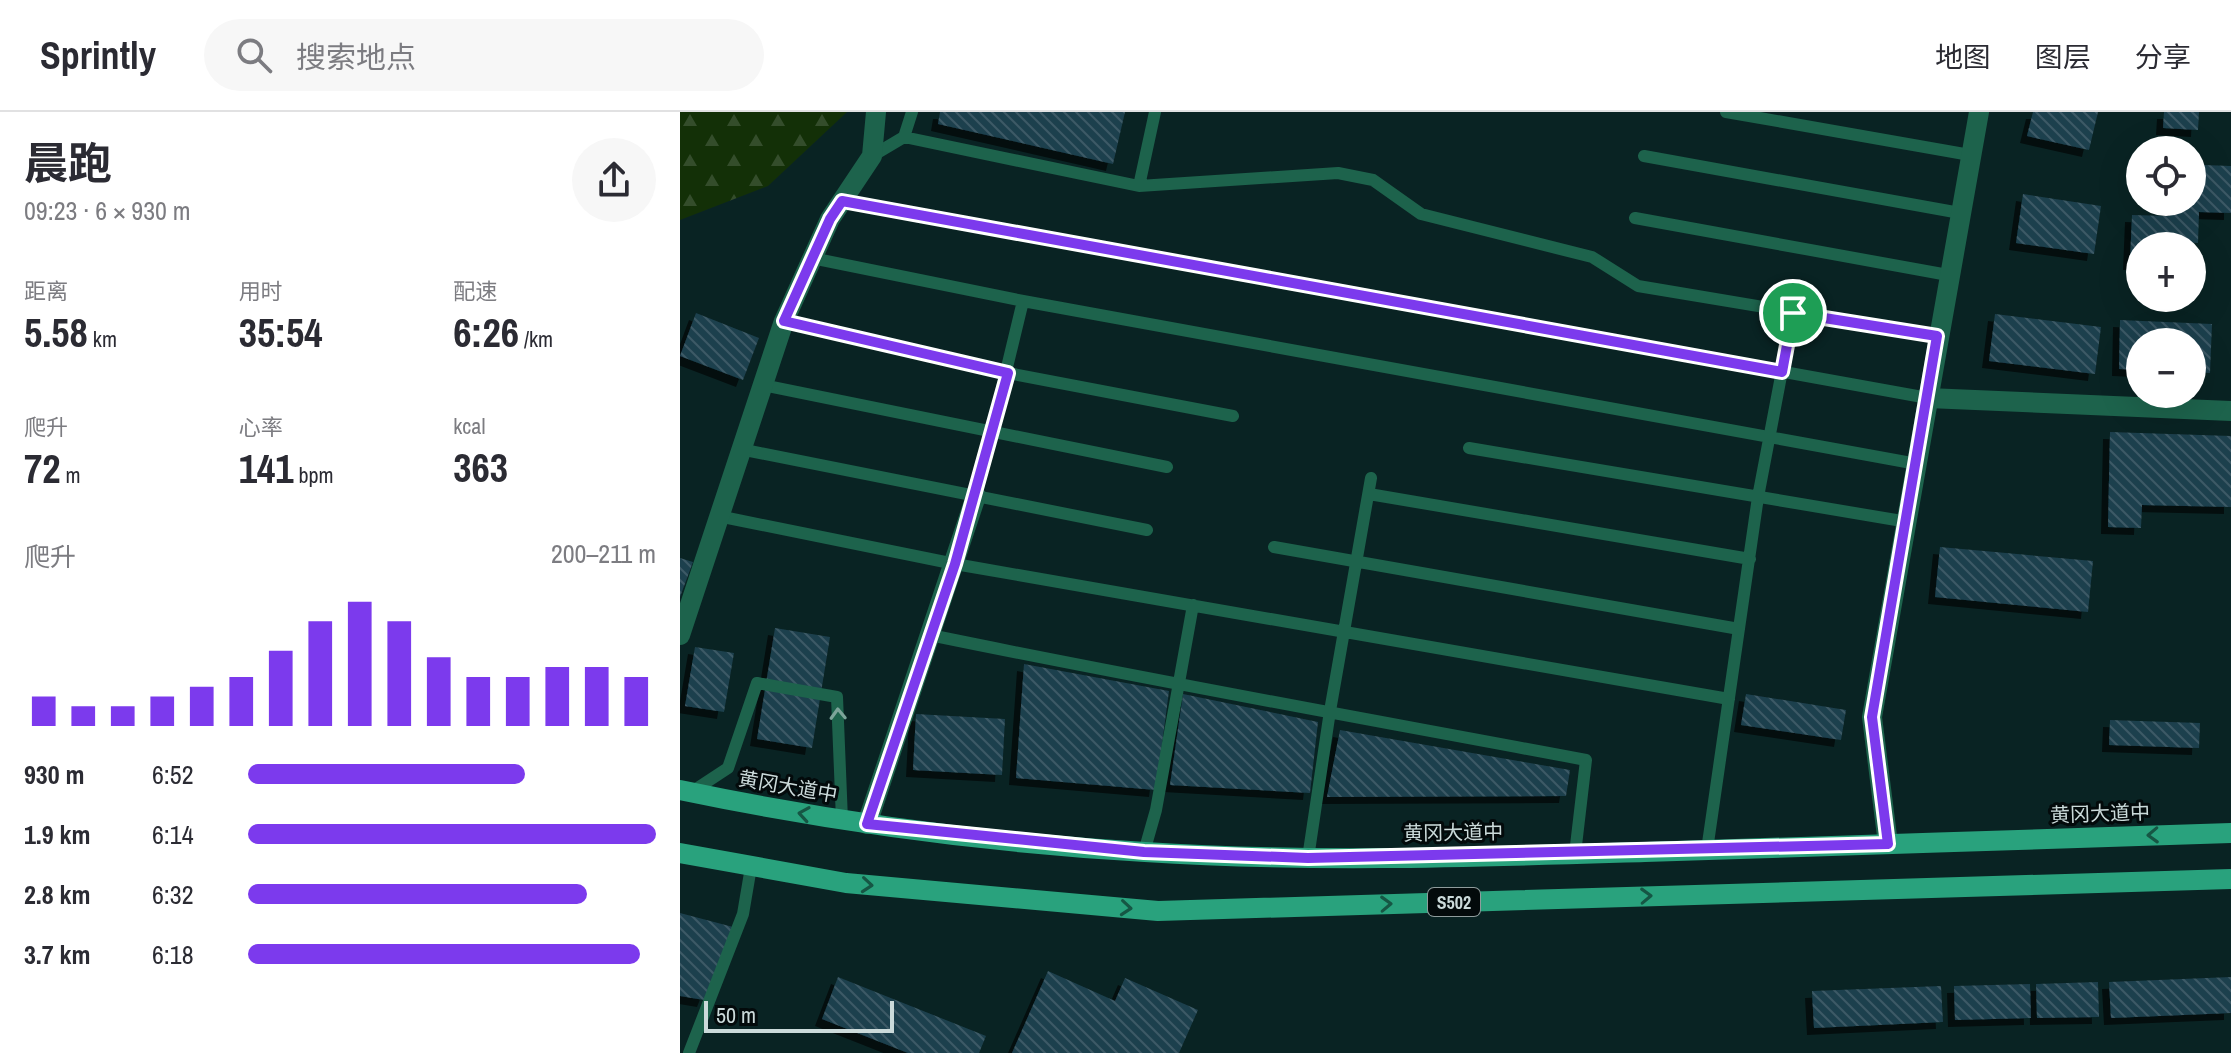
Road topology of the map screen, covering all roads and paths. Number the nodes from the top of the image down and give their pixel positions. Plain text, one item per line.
1 (876, 112) edge
2 (912, 112) edge
3 (1155, 112) edge
4 (1726, 112) edge
5 (1979, 112) edge
6 (904, 137) junction
7 (1970, 155) junction
8 (872, 156) junction
9 (1644, 156) dead end
10 (1139, 186) junction
11 (842, 201) junction
12 (1960, 213) junction
13 (1635, 218) dead end
14 (812, 258) junction
15 (1948, 275) junction
16 (1023, 301) junction
17 (1793, 313) junction
18 (784, 321) junction
19 (1937, 336) junction
20 (1782, 372) junction
21 (1008, 373) junction
22 (762, 385) junction
23 (1928, 398) junction
24 (2231, 411) edge
25 (1233, 416) dead end
26 (992, 434) junction
27 (1770, 437) junction
28 (1469, 448) dead end
29 (740, 449) junction
30 (1917, 464) junction
31 (1167, 467) dead end
32 (1371, 478) dead end
33 (1369, 494) junction
34 (976, 496) junction
35 (1758, 497) junction
36 (718, 516) junction
37 (1908, 522) junction
38 (1147, 530) dead end
39 (1274, 547) dead end
40 (1750, 559) junction
41 (1356, 562) junction
42 (955, 564) junction
43 (1193, 605) junction
44 (1739, 629) junction
45 (1344, 631) junction
46 (680, 635) edge
47 (930, 635) junction
48 (1178, 686) junction
49 (1729, 699) junction
50 (1330, 711) junction
51 (685, 792) edge
52 (842, 820) junction
53 (867, 824) junction
54 (2231, 833) edge
55 (1888, 844) junction
56 (1707, 850) junction
57 (1144, 852) junction
58 (680, 853) edge
59 (1575, 854) junction
60 (1308, 858) junction
61 (751, 867) junction
62 (2231, 879) edge
63 (689, 1053) edge

1 - 8 street
2 - 6 lane
3 - 10 lane
4 - 7 lane
5 - 7 street
6 - 8 lane
6 - 10 lane
7 - 12 street
8 - 11 street
9 - 12 lane
10 - 17 lane
11 - 14 street
11 - 20 lane
12 - 15 street
13 - 15 lane
14 - 16 lane
14 - 18 street
15 - 19 street
16 - 21 lane
16 - 27 lane
17 - 19 lane
17 - 20 lane
18 - 21 lane
18 - 22 street
19 - 23 street
20 - 23 lane
20 - 27 lane
21 - 25 lane
21 - 26 lane
22 - 26 lane
22 - 29 street
23 - 24 street
23 - 30 street
26 - 31 lane
26 - 34 lane
27 - 30 lane
27 - 35 lane
28 - 35 lane
29 - 34 lane
29 - 36 street
30 - 37 street
32 - 33 lane
33 - 40 lane
33 - 41 lane
34 - 38 lane
34 - 42 street
35 - 37 lane
35 - 40 lane
36 - 42 lane
36 - 46 street
37 - 55 street
39 - 41 lane
40 - 44 lane
41 - 44 lane
41 - 45 lane
42 - 43 lane
42 - 47 street
43 - 45 lane
43 - 48 lane
44 - 49 lane
45 - 49 lane
45 - 50 lane
47 - 48 lane
47 - 53 street
48 - 50 lane
48 - 57 lane
49 - 56 lane
50 - 59 lane
50 - 60 lane
52 -> 51 main road, 黄冈大道中
52 -> 51 lane
52 - 53 main road, 黄冈大道中
53 - 57 main road, 黄冈大道中
54 -> 55 main road, 黄冈大道中
55 - 56 main road, 黄冈大道中
56 - 59 main road, 黄冈大道中
57 - 60 main road, 黄冈大道中
58 - 61 main road, S502
59 - 60 main road, 黄冈大道中
61 -> 62 main road, S502
61 - 63 lane

